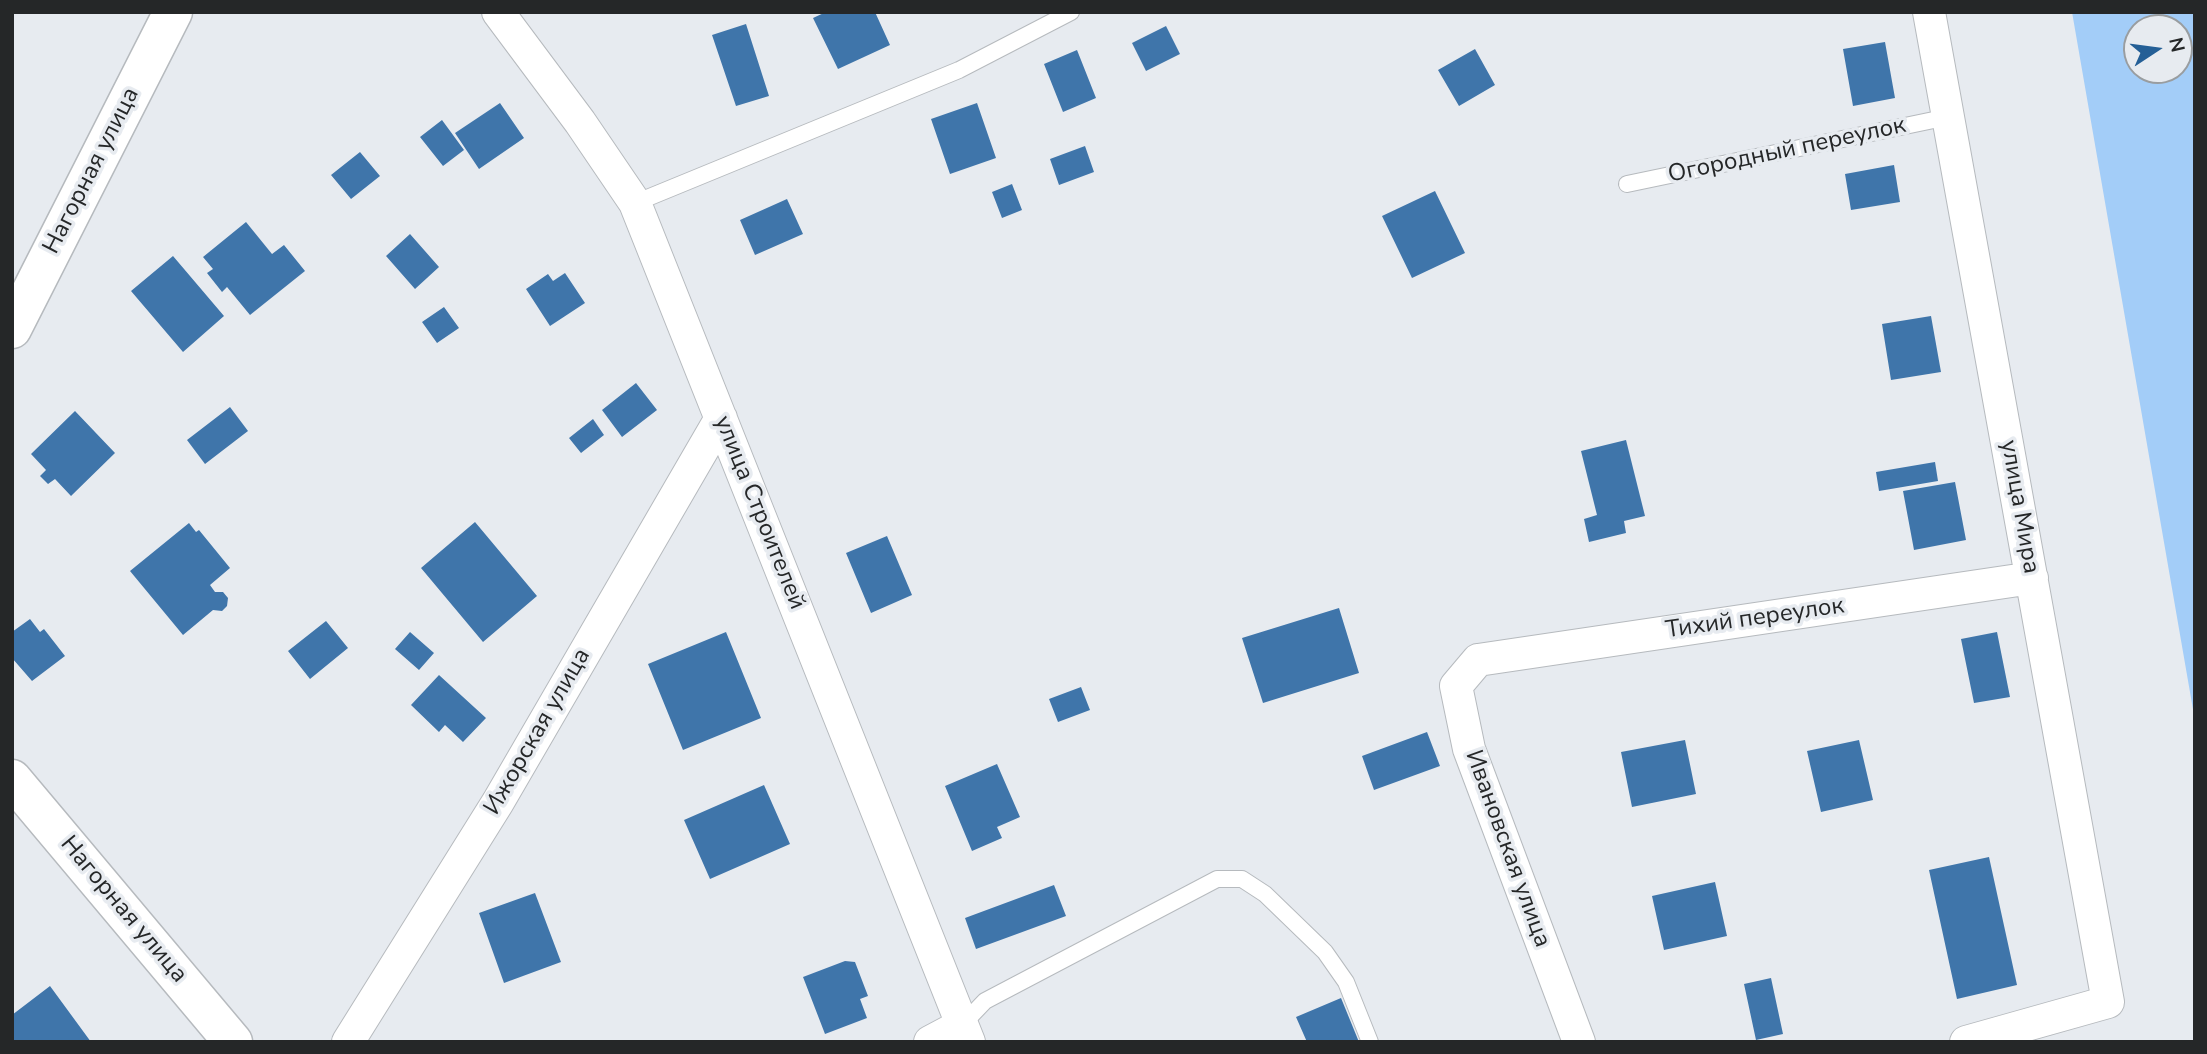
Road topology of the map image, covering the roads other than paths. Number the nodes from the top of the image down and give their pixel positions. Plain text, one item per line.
1 (173, 12) edge
2 (498, 12) edge
3 (1071, 12) edge
4 (1929, 12) edge
5 (1948, 117) junction
6 (1627, 184) dead end
7 (635, 203) junction
8 (12, 329) edge
9 (721, 418) junction
10 (2032, 578) junction
11 (1478, 660) joint
12 (12, 779) edge
13 (965, 1033) edge
14 (233, 1042) edge
15 (348, 1042) edge
16 (930, 1042) edge
17 (1370, 1042) edge
18 (1579, 1042) edge
19 (1966, 1042) edge

1 - 8 street, Нагорная улица
2 - 7 street, улица Строителей
3 - 7 lane
4 - 5 street, улица Мира
5 - 6 lane, Огородный переулок
5 - 10 street, улица Мира
7 - 9 street, улица Строителей
9 - 13 street, улица Строителей
9 - 15 street, Ижорская улица
10 - 11 street, Тихий переулок
10 - 19 street, улица Мира
11 - 18 street, Ивановская улица
12 - 14 street, Нагорная улица
13 - 16 street
13 - 17 lane

